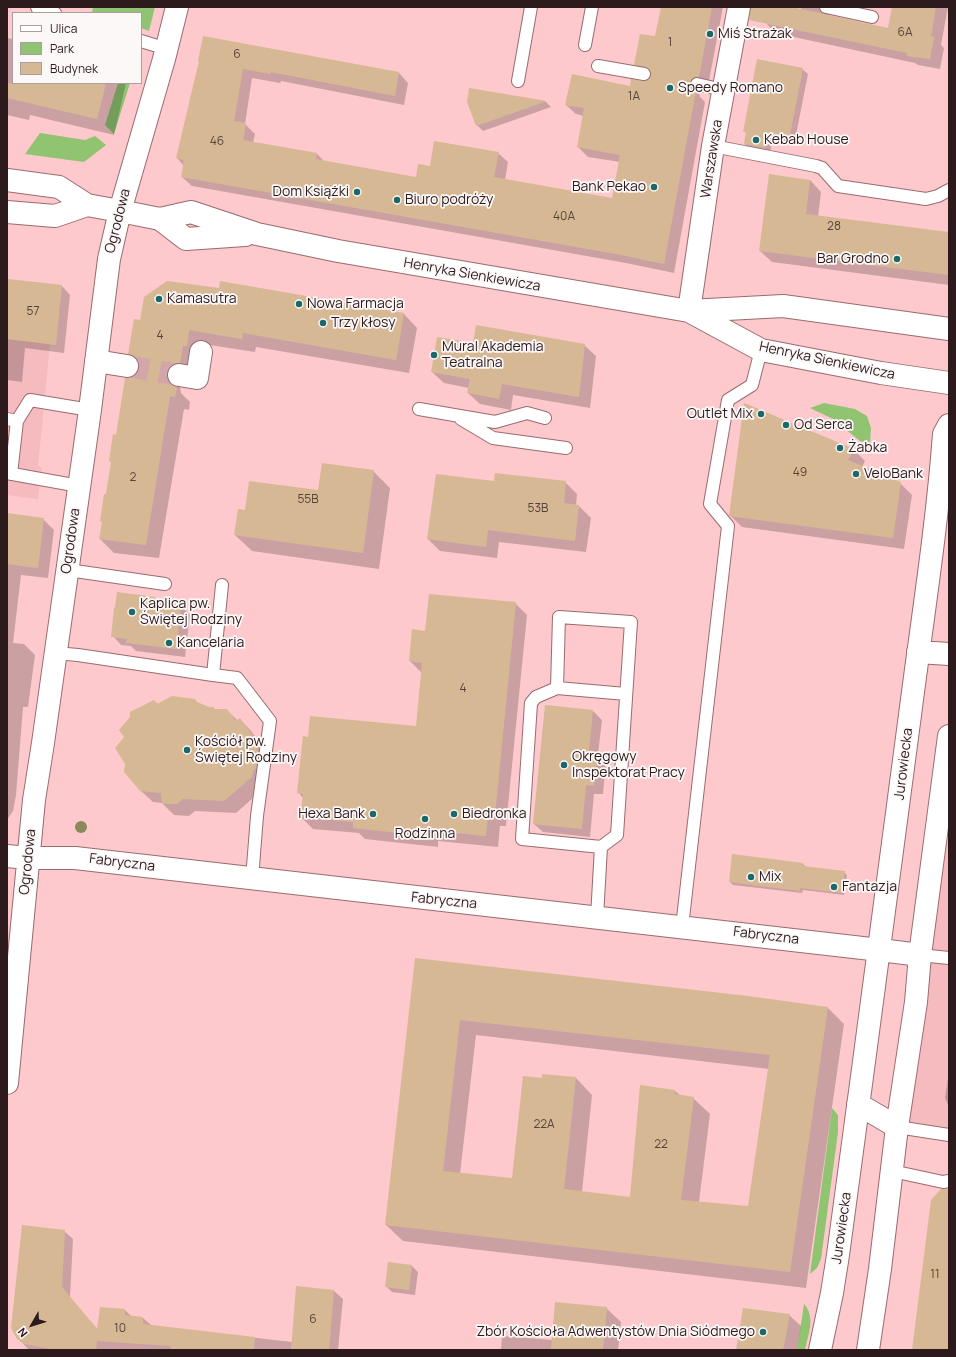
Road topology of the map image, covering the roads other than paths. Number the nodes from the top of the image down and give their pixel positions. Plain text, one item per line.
1 (37, 7) edge
2 (177, 7) edge
3 (531, 7) edge
4 (592, 7) edge
5 (740, 7) edge
6 (826, 7) edge
7 (51, 12) edge
8 (872, 17) dead end
9 (142, 41) edge
10 (585, 45) dead end
11 (167, 48) junction
12 (598, 66) dead end
13 (644, 74) dead end
14 (518, 81) dead end
15 (697, 84) dead end
16 (723, 90) junction
17 (713, 146) junction
18 (7, 180) edge
19 (949, 190) edge
20 (87, 205) junction
21 (120, 211) junction
22 (7, 212) edge
23 (689, 311) junction
24 (947, 332) edge
25 (761, 350) junction
26 (201, 352) dead end
27 (96, 361) junction
28 (127, 366) tunnel mouth
29 (178, 375) tunnel mouth
30 (949, 383) edge
31 (419, 409) dead end
32 (90, 410) junction
33 (454, 415) junction
34 (545, 418) dead end
35 (12, 420) edge
36 (949, 425) edge
37 (566, 448) dead end
38 (9, 473) edge
39 (79, 486) junction
40 (943, 511) edge
41 (68, 570) junction
42 (165, 584) dead end
43 (222, 585) dead end
44 (918, 652) junction
45 (55, 653) junction
46 (949, 654) edge
47 (213, 675) junction
48 (557, 688) junction
49 (626, 694) junction
50 (949, 736) edge
51 (601, 847) junction
52 (17, 857) edge
53 (252, 878) junction
54 (597, 917) junction
55 (682, 927) junction
56 (880, 950) junction
57 (920, 955) junction
58 (949, 958) edge
59 (7, 1083) edge
60 (858, 1104) junction
61 (897, 1127) junction
62 (949, 1135) edge
63 (892, 1171) junction
64 (949, 1182) edge
65 (820, 1350) edge
66 (868, 1350) edge

1 - 7 lane
2 - 11 street, Ogrodowa
3 - 14 lane
4 - 10 lane
5 - 16 street, Warszawska
6 - 8 lane
9 - 11 lane
11 - 21 street, Ogrodowa
12 - 13 lane
15 - 16 lane
16 - 17 street, Warszawska
17 - 19 lane
17 - 23 street, Warszawska
18 - 20 street, Henryka Sienkiewicza
20 - 21 street, Henryka Sienkiewicza
20 - 22 street, Henryka Sienkiewicza
21 - 23 street, Henryka Sienkiewicza
21 - 27 street, Ogrodowa
23 - 24 street, Henryka Sienkiewicza
23 - 25 street, Henryka Sienkiewicza
25 - 30 street, Henryka Sienkiewicza
25 - 55 lane
26 - 29 street
27 - 28 street
27 - 32 street, Ogrodowa
31 - 33 lane
32 - 35 lane
32 - 39 street, Ogrodowa
33 - 34 lane
33 - 37 lane
35 - 38 lane
36 - 40 street, Jurowiecka
38 - 39 lane
39 - 41 street, Ogrodowa
40 - 44 street, Jurowiecka
41 - 42 lane
41 - 45 street, Ogrodowa
43 - 47 lane
44 - 46 street
44 - 56 street, Jurowiecka
45 - 47 lane
45 - 52 street, Ogrodowa
47 - 53 lane
48 - 49 lane
48 - 49 lane
48 - 51 lane
49 - 51 lane
50 - 57 street
51 - 54 lane
52 - 53 street, Fabryczna
52 - 59 street, Ogrodowa
53 - 54 street, Fabryczna
54 - 55 street, Fabryczna
55 - 56 street, Fabryczna
56 - 57 street, Fabryczna
56 - 60 street, Jurowiecka
57 - 58 lane
57 - 61 street
60 - 61 street
60 - 65 street, Jurowiecka
61 - 62 lane
61 - 63 street
63 - 64 lane
63 - 66 street

